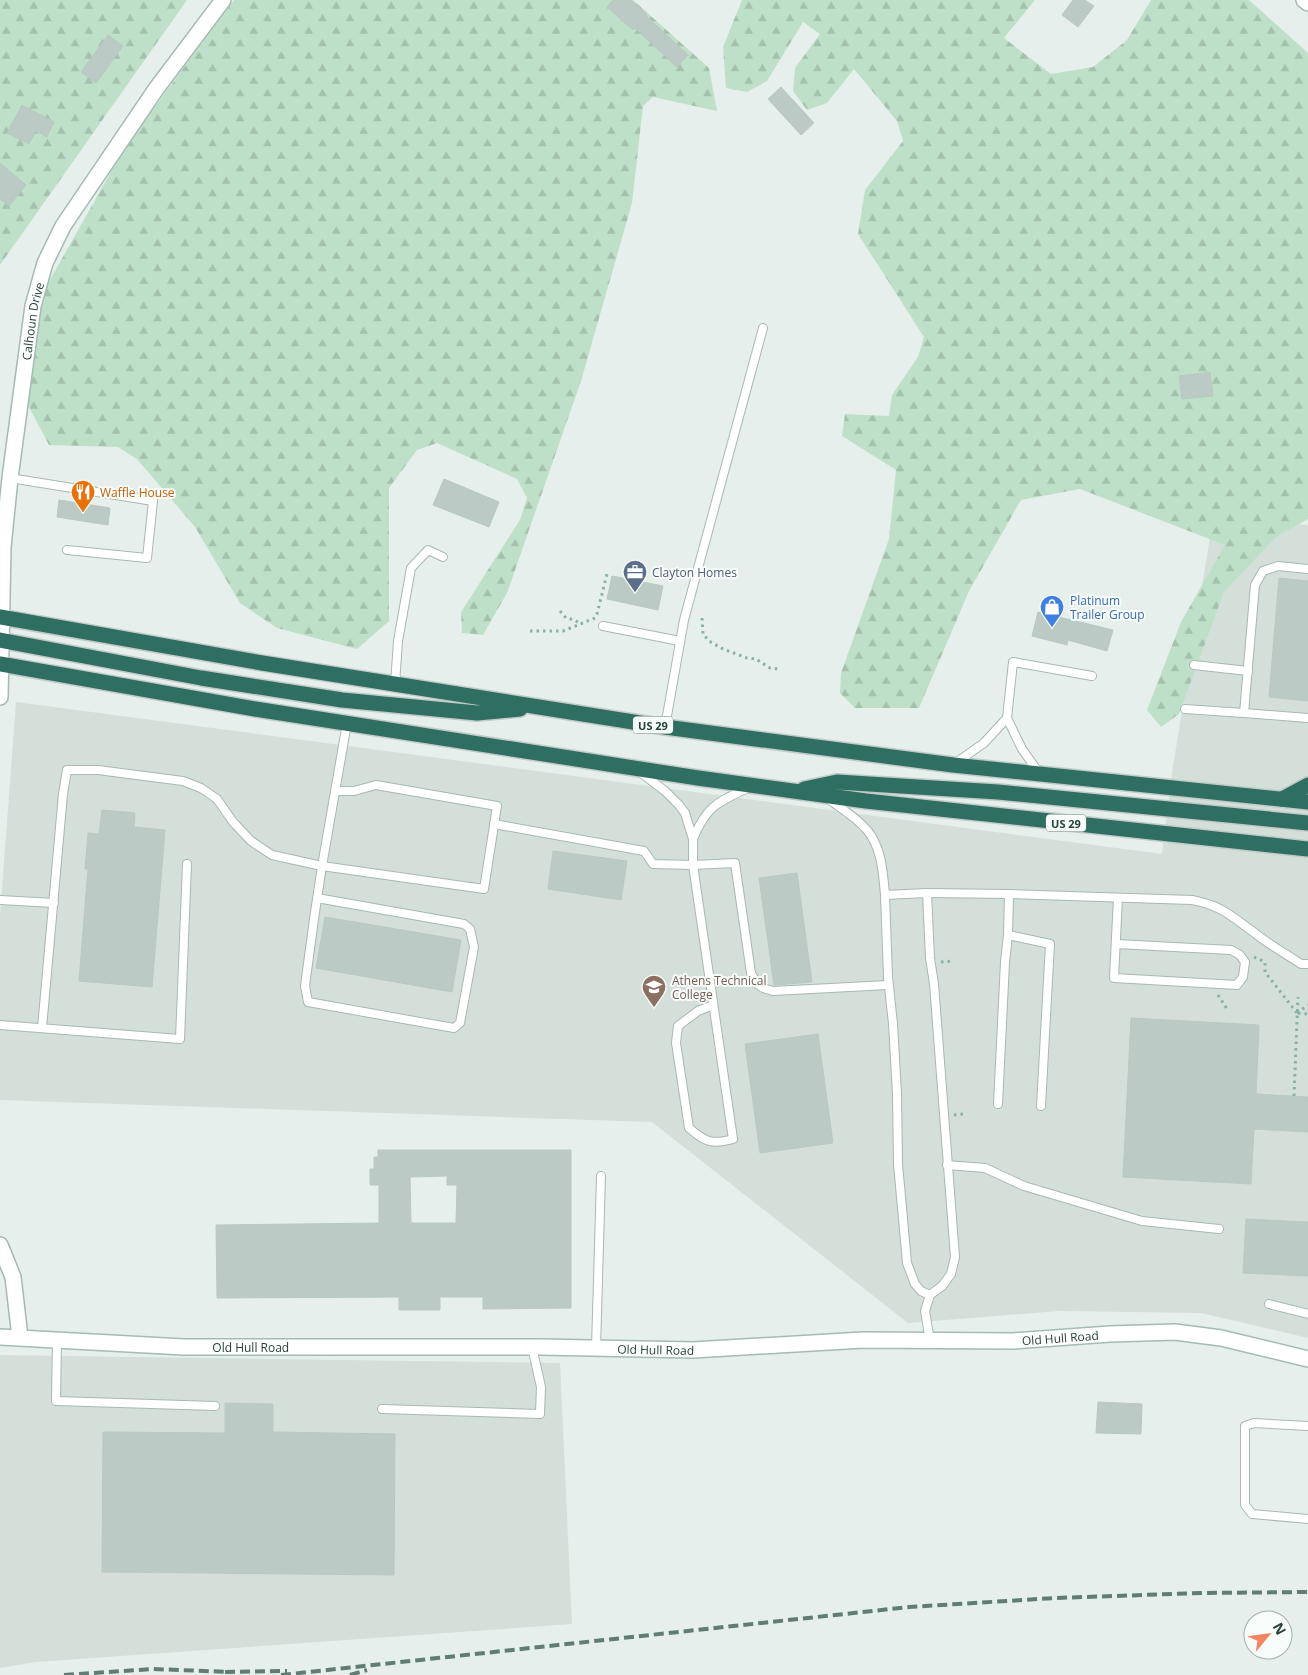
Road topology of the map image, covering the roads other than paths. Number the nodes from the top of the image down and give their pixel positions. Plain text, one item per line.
1 (223, 0) edge
2 (1304, 0) edge
3 (1308, 3) edge
4 (763, 328) dead end
5 (10, 478) junction
6 (2, 547) edge
7 (67, 550) dead end
8 (444, 557) dead end
9 (1308, 569) edge
10 (1, 617) edge
11 (603, 626) dead end
12 (1, 641) edge
13 (680, 641) junction
14 (1, 665) edge
15 (1194, 666) dead end
16 (1248, 671) junction
17 (1092, 676) dead end
18 (395, 684) junction
19 (0, 697) edge
20 (540, 707) junction
21 (1185, 708) dead end
22 (1244, 713) junction
23 (1007, 718) junction
24 (1308, 718) edge
25 (347, 723) junction
26 (665, 727) junction
27 (953, 765) junction
28 (636, 769) junction
29 (1040, 774) junction
30 (754, 786) junction
31 (1308, 786) edge
32 (336, 791) junction
33 (793, 791) junction
34 (825, 796) junction
35 (1282, 799) junction
36 (1308, 802) edge
37 (494, 824) junction
38 (1308, 824) edge
39 (694, 839) junction
40 (1308, 849) edge
41 (187, 864) dead end
42 (693, 865) junction
43 (322, 866) junction
44 (927, 894) junction
45 (1009, 894) junction
46 (885, 895) junction
47 (317, 898) junction
48 (1118, 898) junction
49 (0, 900) edge
50 (54, 903) junction
51 (1008, 935) junction
52 (1117, 944) junction
53 (1308, 964) edge
54 (888, 985) junction
55 (713, 1006) junction
56 (0, 1025) edge
57 (42, 1028) junction
58 (998, 1104) dead end
59 (1041, 1106) dead end
60 (947, 1165) junction
61 (601, 1176) dead end
62 (1219, 1229) dead end
63 (0, 1245) edge
64 (930, 1295) junction
65 (1269, 1304) dead end
66 (1308, 1314) edge
67 (0, 1337) edge
68 (20, 1338) junction
69 (57, 1340) junction
70 (930, 1341) junction
71 (532, 1347) junction
72 (596, 1348) junction
73 (1308, 1359) edge
74 (215, 1406) dead end
75 (382, 1409) dead end
76 (1308, 1426) edge
77 (1308, 1519) edge

1 - 5 main road, Calhoun Drive
2 - 3 main road
4 - 13 lane
5 - 6 main road, Calhoun Drive
5 - 7 lane
6 - 10 main road, Calhoun Drive
8 - 18 lane
9 - 16 lane
10 - 12 main road, Calhoun Drive
10 - 18 highway, US 29
11 - 13 lane
12 - 14 main road, Calhoun Drive
12 - 20 highway
13 - 26 lane
14 - 19 main road, Calhoun Drive
14 - 25 highway, US 29
15 - 16 lane
16 - 22 lane
17 - 23 lane
18 - 20 highway, US 29
20 - 26 highway, US 29
21 - 22 lane
22 - 24 lane
23 - 27 lane
23 - 29 lane
25 - 28 highway, US 29
25 - 32 lane
26 - 27 highway, US 29
27 - 29 highway, US 29
28 - 30 highway, US 29
28 - 39 lane
29 - 35 highway, US 29
30 - 33 highway, US 29
30 - 39 lane
31 - 35 highway
32 - 37 lane
32 - 43 lane
33 - 34 highway, US 29
33 - 38 highway
34 - 40 highway, US 29
34 - 46 lane
35 - 36 highway, US 29
37 - 42 lane
37 - 43 lane
39 - 42 lane
41 - 57 lane
42 - 54 lane
42 - 55 lane
43 - 47 lane
43 - 50 lane
44 - 45 lane
44 - 46 lane
44 - 60 lane
45 - 48 lane
45 - 51 lane
46 - 54 lane
47 - 47 lane
48 - 52 lane
48 - 53 lane
49 - 50 lane
50 - 57 lane
51 - 58 lane
51 - 59 lane
52 - 52 lane
54 - 64 lane
55 - 55 lane
56 - 57 lane
60 - 62 lane
60 - 64 lane
61 - 72 lane
63 - 68 main road
64 - 70 lane
65 - 66 lane
67 - 68 main road, Old Hull Road
68 - 69 main road, Old Hull Road
69 - 71 main road, Old Hull Road
69 - 74 lane
70 - 72 main road, Old Hull Road
70 - 73 main road, Old Hull Road
71 - 72 main road, Old Hull Road
71 - 75 lane
76 - 77 lane

